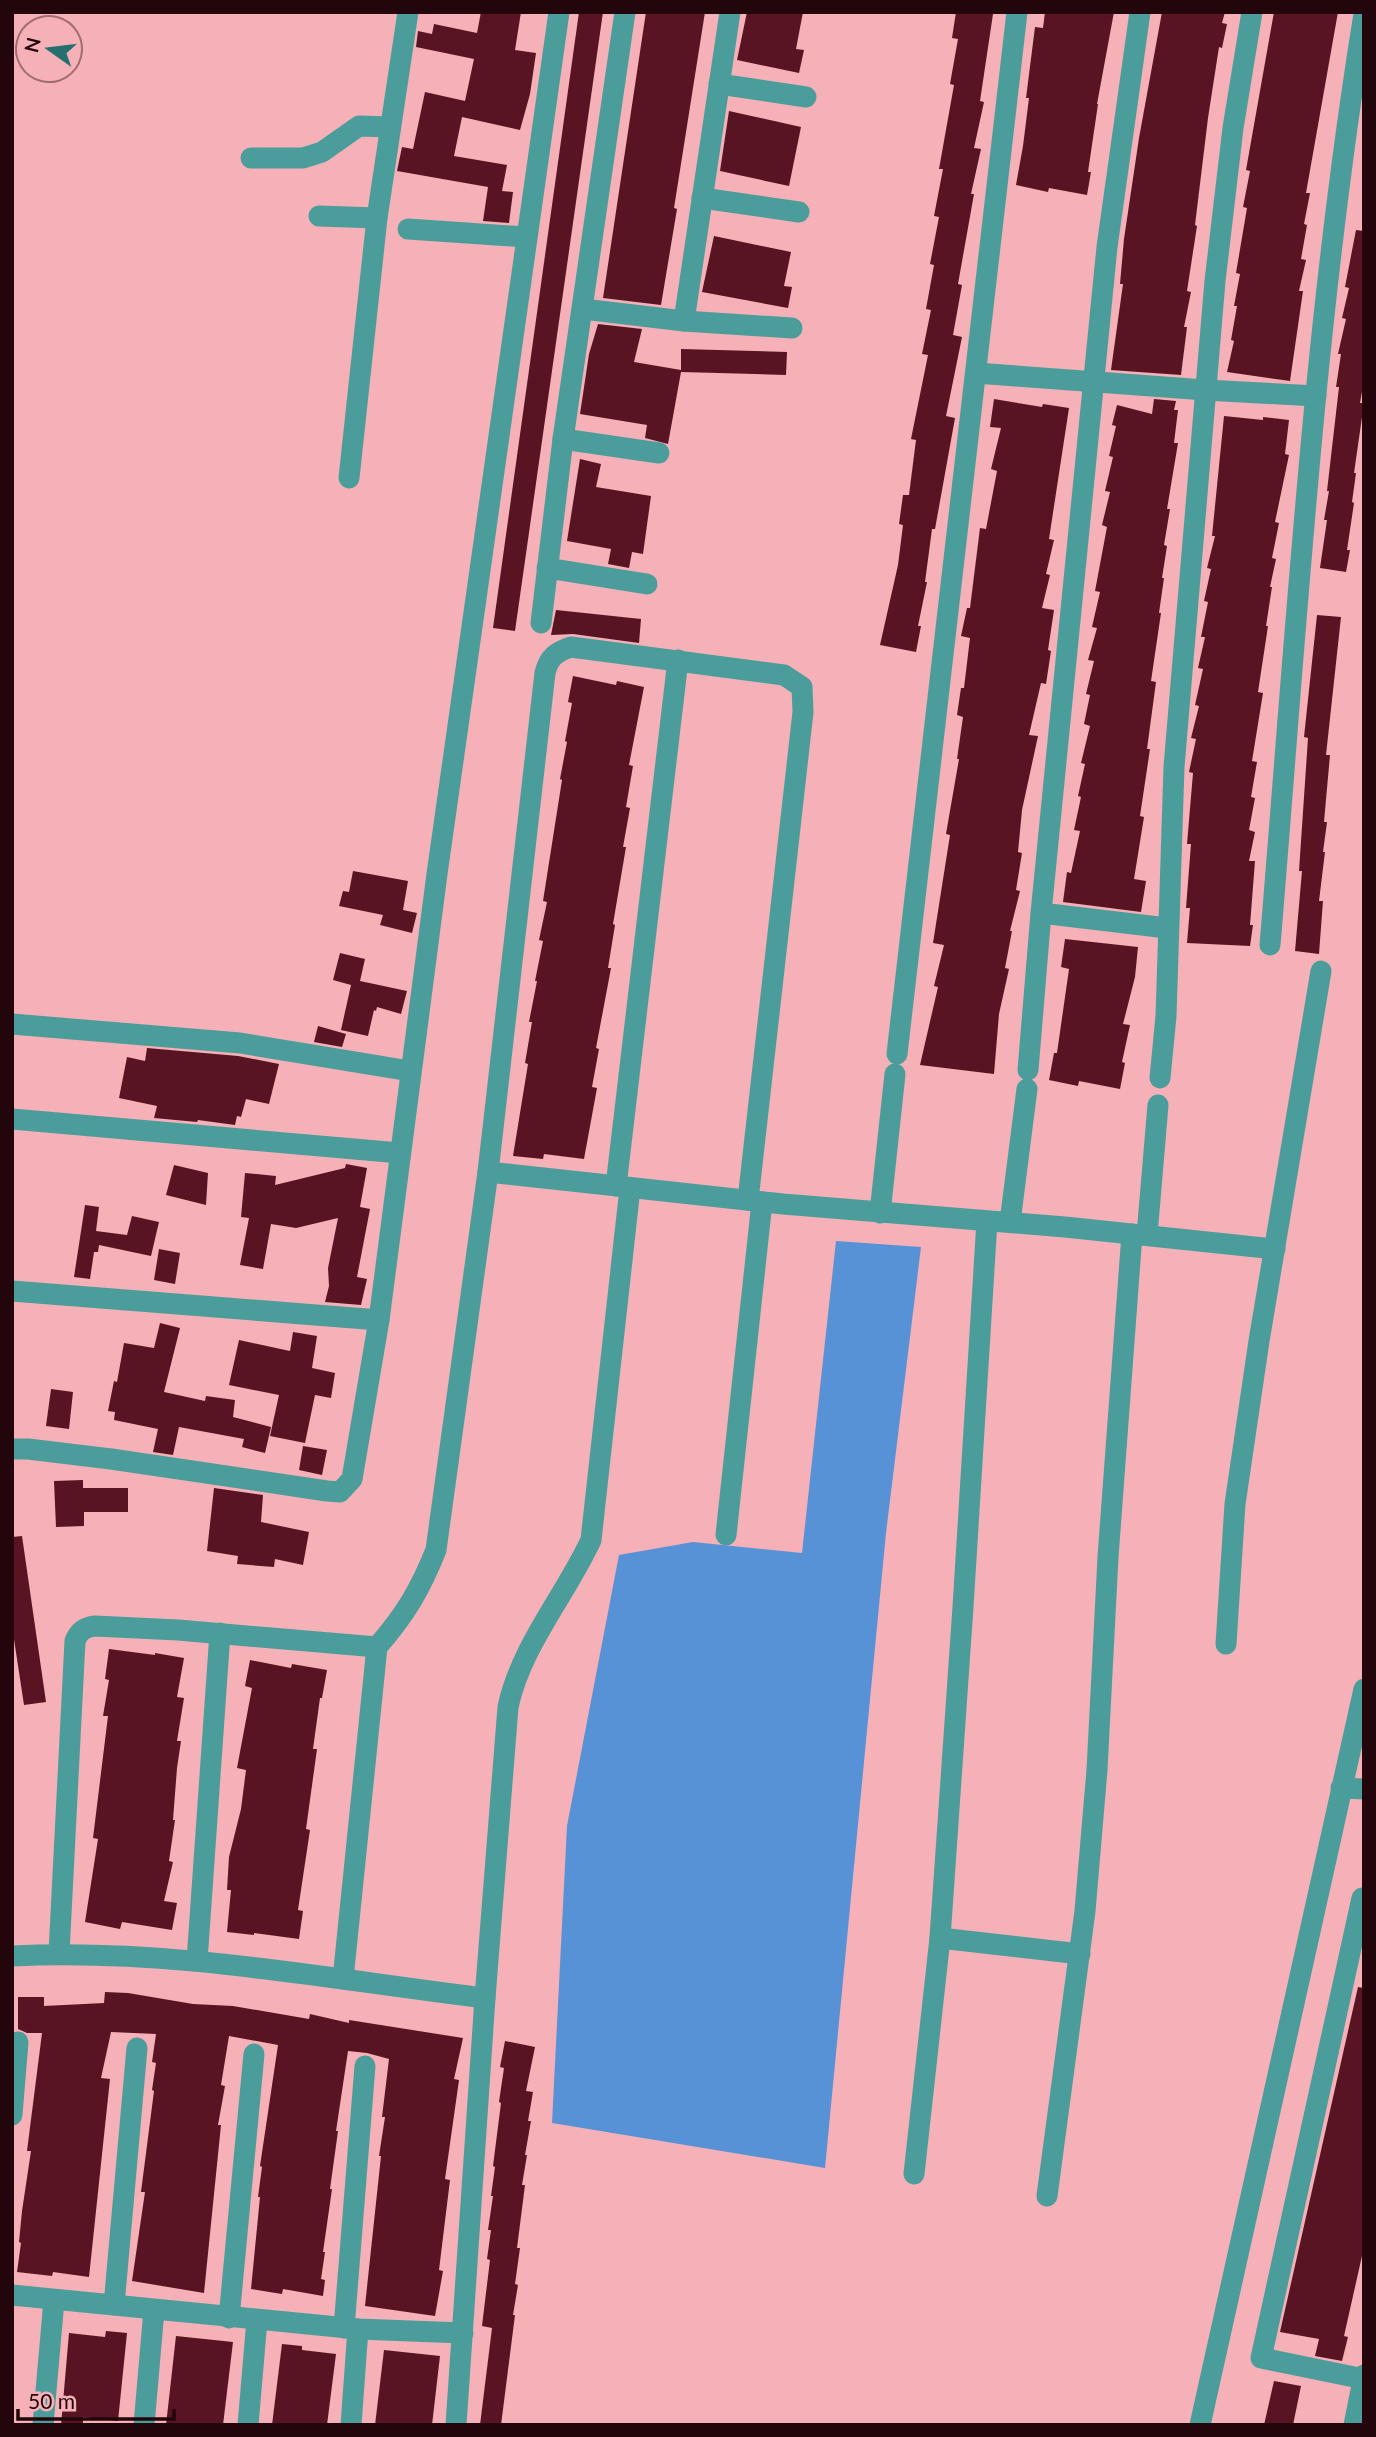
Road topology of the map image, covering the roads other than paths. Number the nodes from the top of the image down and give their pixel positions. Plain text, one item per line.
1 (408, 12) edge
2 (559, 12) edge
3 (625, 12) edge
4 (730, 12) edge
5 (1017, 12) edge
6 (1140, 12) edge
7 (1252, 12) edge
8 (1364, 14) edge
9 (719, 84) junction
10 (806, 97) dead end
11 (390, 127) junction
12 (251, 158) dead end
13 (702, 198) junction
14 (799, 212) dead end
15 (319, 216) dead end
16 (377, 218) junction
17 (408, 229) dead end
18 (526, 237) junction
19 (583, 309) junction
20 (684, 321) junction
21 (792, 328) dead end
22 (976, 373) junction
23 (1095, 381) junction
24 (1205, 390) junction
25 (1316, 396) junction
26 (563, 439) junction
27 (659, 453) dead end
28 (349, 478) dead end
29 (547, 568) junction
30 (647, 584) dead end
31 (541, 623) dead end
32 (678, 660) junction
33 (1041, 914) junction
34 (1167, 928) junction
35 (1270, 945) dead end
36 (1321, 971) dead end
37 (12, 1024) edge
38 (410, 1071) junction
39 (1160, 1078) dead end
40 (1158, 1105) dead end
41 (12, 1119) edge
42 (400, 1153) junction
43 (488, 1172) junction
44 (623, 1187) junction
45 (755, 1201) junction
46 (880, 1213) junction
47 (987, 1221) junction
48 (1010, 1222) junction
49 (1139, 1234) junction
50 (1275, 1249) junction
51 (12, 1291) edge
52 (379, 1320) junction
53 (12, 1449) edge
54 (726, 1535) dead end
55 (220, 1633) junction
56 (1226, 1644) dead end
57 (377, 1647) junction
58 (1364, 1689) edge
59 (1341, 1788) junction
60 (1364, 1789) edge
61 (1362, 1898) dead end
62 (940, 1938) junction
63 (59, 1954) junction
64 (1080, 1954) junction
65 (12, 1956) edge
66 (197, 1961) junction
67 (343, 1979) junction
68 (485, 1998) junction
69 (18, 2042) dead end
70 (137, 2048) dead end
71 (254, 2054) dead end
72 (365, 2066) dead end
73 (12, 2115) edge
74 (914, 2174) dead end
75 (1047, 2196) dead end
76 (12, 2295) edge
77 (54, 2300) junction
78 (114, 2305) junction
79 (154, 2310) junction
80 (229, 2318) junction
81 (257, 2320) junction
82 (351, 2328) junction
83 (463, 2333) junction
84 (1363, 2378) edge
85 (43, 2425) edge
86 (144, 2425) edge
87 (247, 2425) edge
88 (351, 2425) edge
89 (456, 2425) edge
90 (1200, 2425) edge
91 (1354, 2425) edge

1 - 11 street
2 - 18 street
3 - 19 street
4 - 9 street
5 - 22 street
6 - 23 street
7 - 24 street
8 - 25 street
9 - 10 street
9 - 13 street
11 - 12 street
11 - 16 street
13 - 14 street
13 - 20 street
15 - 16 street
16 - 28 street
17 - 18 street
18 - 38 street
19 - 20 street
19 - 26 street
20 - 21 street
22 - 23 street
22 - 46 street
23 - 24 street
23 - 33 street
24 - 25 street
24 - 34 street
25 - 35 street
26 - 27 street
26 - 29 street
29 - 30 street
29 - 31 street
32 - 43 street
32 - 44 street
32 - 45 street
33 - 34 street
33 - 48 street
34 - 39 street
36 - 50 street
37 - 38 street
38 - 42 street
40 - 49 street
41 - 42 street
42 - 52 street
43 - 44 street
43 - 57 street
44 - 45 street
44 - 68 street
45 - 46 street
45 - 54 street
46 - 47 street
47 - 48 street
47 - 62 street
48 - 49 street
49 - 50 street
49 - 64 street
50 - 56 street
51 - 52 street
52 - 53 street
55 - 57 street
55 - 63 street
55 - 66 street
57 - 67 street
58 - 59 street
59 - 60 street
59 - 90 street
61 - 84 street
62 - 64 street
62 - 74 street
63 - 65 street
63 - 66 street
64 - 75 street
66 - 67 street
67 - 68 street
68 - 83 street
69 - 73 street
70 - 78 street
71 - 80 street
72 - 82 street
76 - 77 street
77 - 78 street
77 - 85 street
78 - 79 street
79 - 80 street
79 - 86 street
80 - 81 street
81 - 82 street
81 - 87 street
82 - 83 street
82 - 88 street
83 - 89 street
84 - 91 street

